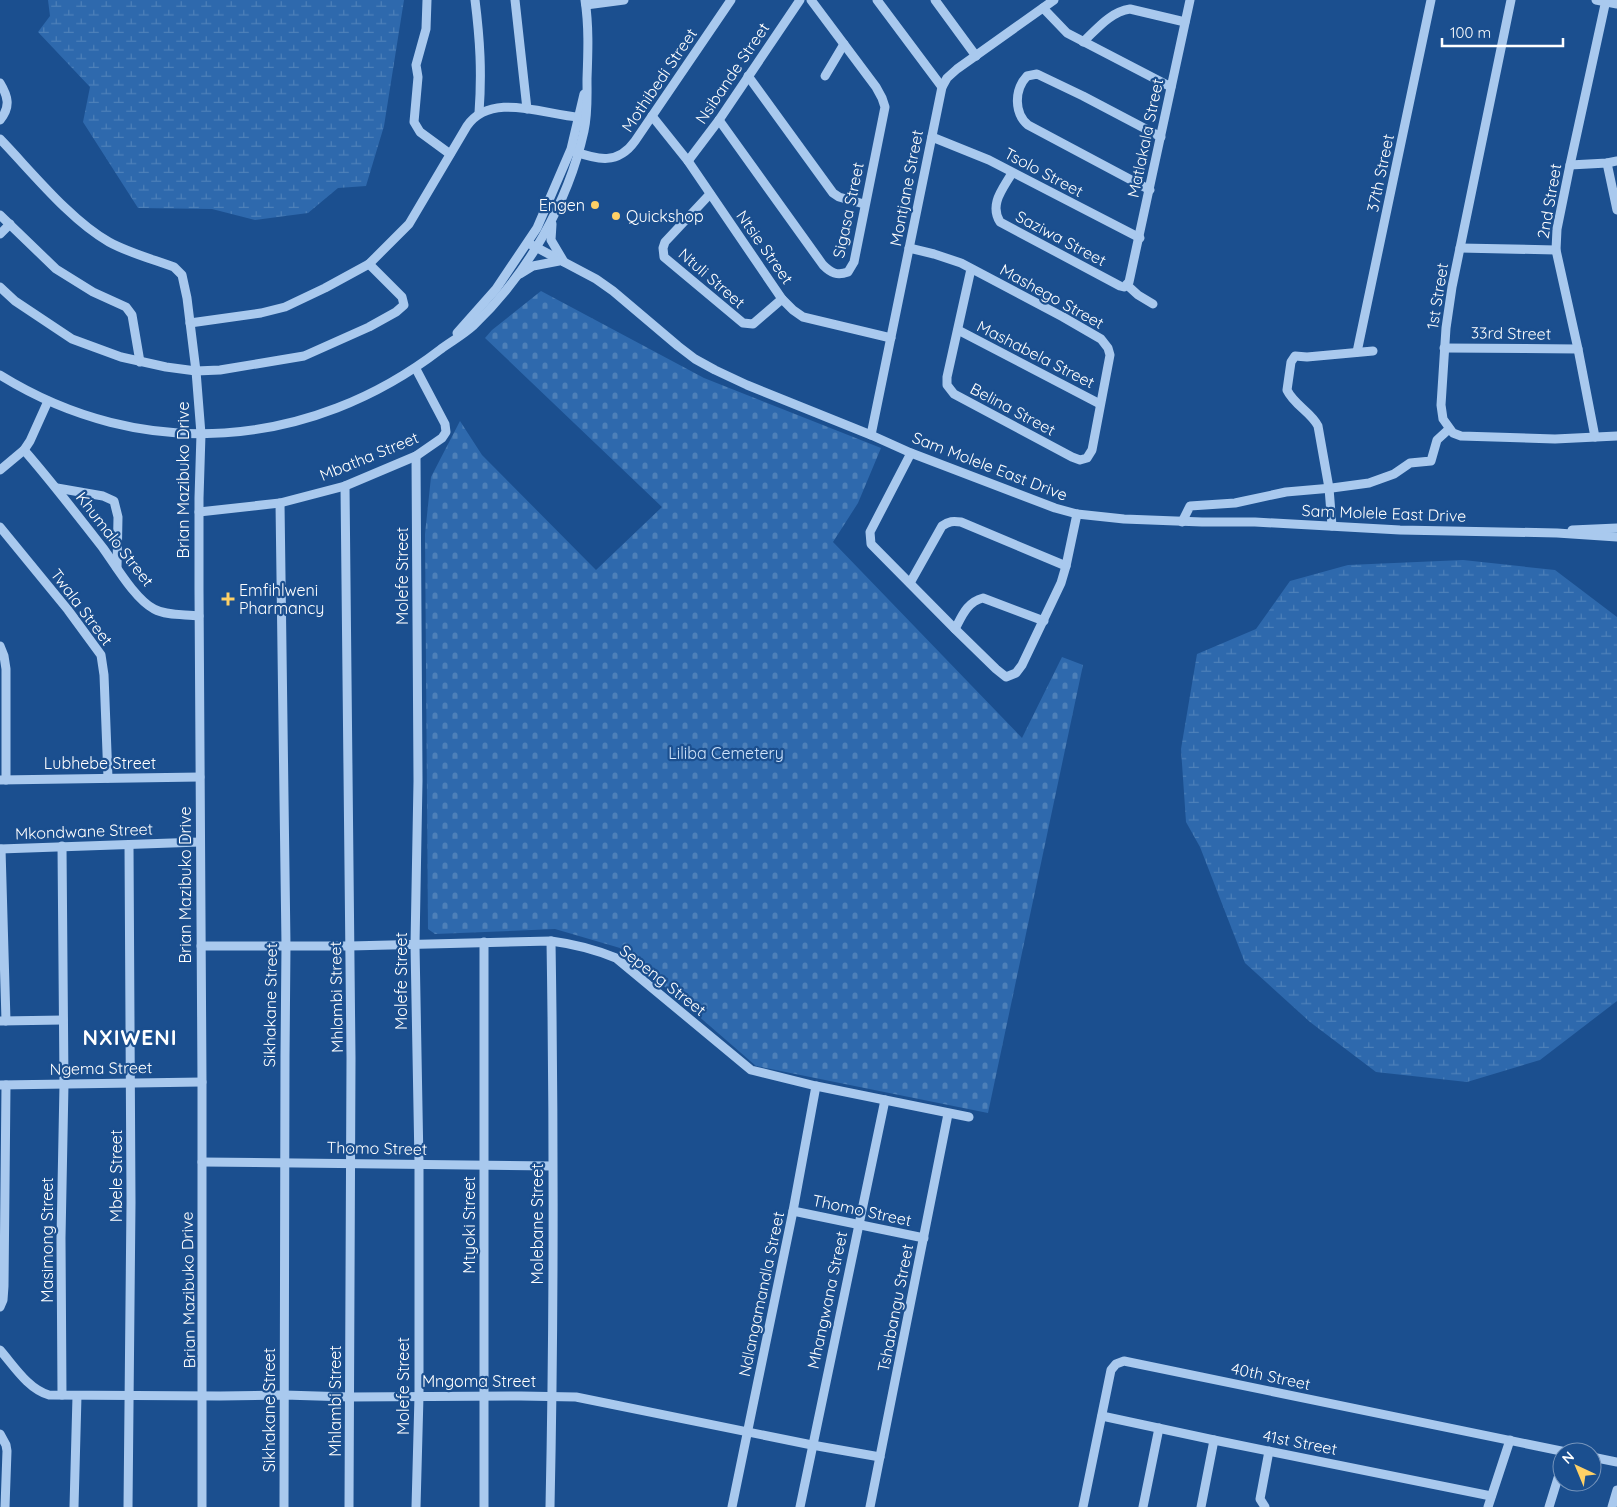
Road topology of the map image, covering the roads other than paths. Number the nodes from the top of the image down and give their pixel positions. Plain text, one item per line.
1 (427, 0) edge
2 (475, 0) edge
3 (515, 0) edge
4 (624, 0) edge
5 (730, 0) edge
6 (800, 0) edge
7 (811, 0) edge
8 (877, 0) edge
9 (935, 0) edge
10 (1054, 0) edge
11 (1190, 0) edge
12 (1431, 0) edge
13 (1511, 0) edge
14 (1596, 0) edge
15 (1606, 1) edge
16 (585, 2) edge
17 (1617, 4) edge
18 (1043, 8) junction
19 (1185, 22) junction
20 (1084, 42) junction
21 (844, 44) junction
22 (976, 56) junction
23 (748, 76) junction
24 (825, 76) dead end
25 (587, 80) junction
26 (0, 82) edge
27 (942, 87) junction
28 (1171, 87) junction
29 (527, 109) junction
30 (479, 113) junction
31 (652, 116) junction
32 (579, 117) junction
33 (0, 120) edge
34 (719, 120) junction
35 (932, 137) junction
36 (0, 138) edge
37 (1161, 138) junction
38 (575, 151) junction
39 (450, 154) junction
40 (688, 161) junction
41 (1617, 161) edge
42 (1607, 163) junction
43 (1570, 165) junction
44 (1012, 173) junction
45 (1150, 190) junction
46 (710, 194) junction
47 (864, 204) junction
48 (1617, 210) edge
49 (554, 214) junction
50 (0, 215) edge
51 (10, 224) junction
52 (0, 234) edge
53 (1140, 238) junction
54 (532, 245) junction
55 (909, 248) junction
56 (1460, 248) junction
57 (1556, 250) junction
58 (563, 263) junction
59 (368, 264) junction
60 (971, 269) junction
61 (515, 278) junction
62 (1128, 284) junction
63 (0, 287) edge
64 (782, 299) junction
65 (1153, 304) dead end
66 (190, 323) junction
67 (958, 330) junction
68 (891, 338) junction
69 (451, 342) junction
70 (1444, 348) junction
71 (1578, 349) junction
72 (1373, 351) dead end
73 (1358, 352) junction
74 (140, 362) junction
75 (416, 369) junction
76 (196, 372) junction
77 (0, 375) edge
78 (48, 401) junction
79 (1100, 404) junction
80 (1449, 429) junction
81 (201, 434) junction
82 (871, 434) junction
83 (1617, 436) edge
84 (1595, 437) junction
85 (24, 450) junction
86 (1092, 450) joint
87 (911, 453) junction
88 (416, 456) junction
89 (0, 470) edge
90 (345, 486) junction
91 (57, 488) junction
92 (1329, 488) junction
93 (280, 503) junction
94 (199, 512) junction
95 (1077, 514) junction
96 (1182, 522) junction
97 (1332, 526) junction
98 (0, 527) edge
99 (1617, 528) edge
100 (1557, 533) junction
101 (1617, 537) edge
102 (1066, 566) junction
103 (117, 568) junction
104 (910, 583) junction
105 (199, 616) junction
106 (1044, 621) junction
107 (955, 629) junction
108 (0, 646) edge
109 (200, 777) junction
110 (108, 778) junction
111 (3, 780) edge
112 (200, 842) junction
113 (62, 846) junction
114 (129, 846) junction
115 (0, 849) edge
116 (551, 941) junction
117 (484, 942) junction
118 (415, 944) junction
119 (286, 945) junction
120 (201, 946) junction
121 (350, 946) junction
122 (63, 1020) junction
123 (3, 1021) edge
124 (131, 1082) junction
125 (202, 1082) junction
126 (64, 1084) junction
127 (3, 1085) edge
128 (816, 1086) junction
129 (885, 1100) junction
130 (948, 1114) junction
131 (969, 1117) dead end
132 (202, 1162) junction
133 (285, 1162) junction
134 (352, 1163) junction
135 (419, 1164) junction
136 (484, 1165) junction
137 (552, 1166) junction
138 (793, 1211) junction
139 (859, 1225) junction
140 (924, 1238) junction
141 (0, 1307) edge
142 (0, 1350) edge
143 (203, 1395) junction
144 (284, 1395) junction
145 (62, 1396) junction
146 (77, 1396) junction
147 (128, 1396) junction
148 (419, 1396) junction
149 (482, 1396) junction
150 (552, 1397) junction
151 (350, 1398) junction
152 (1102, 1416) junction
153 (1159, 1428) junction
154 (748, 1432) junction
155 (0, 1434) edge
156 (1214, 1440) junction
157 (1510, 1440) junction
158 (812, 1445) junction
159 (1552, 1449) edge
160 (1269, 1451) junction
161 (880, 1457) junction
162 (1602, 1459) edge
163 (1617, 1462) edge
164 (3, 1490) edge
165 (1617, 1490) edge
166 (1554, 1492) edge
167 (1491, 1496) junction
168 (6, 1507) edge
169 (74, 1507) edge
170 (128, 1507) edge
171 (202, 1507) edge
172 (284, 1507) edge
173 (349, 1507) edge
174 (416, 1507) edge
175 (484, 1507) edge
176 (550, 1507) edge
177 (732, 1507) edge
178 (800, 1507) edge
179 (870, 1507) edge
180 (1083, 1507) edge
181 (1143, 1507) edge
182 (1201, 1507) edge
183 (1265, 1507) edge
184 (1488, 1507) edge
185 (1549, 1507) edge
186 (1612, 1507) edge

1 - 39 street
2 - 30 street
3 - 29 street
4 - 16 street
5 - 31 street, Mothibedi Street
6 - 23 street, Nsibande Street
7 - 21 street, Sigasa Street
8 - 27 street
9 - 22 street
10 - 18 street, Montjane Street
11 - 19 street, Matlakala Street
12 - 73 street, 37th Street
13 - 56 street, 1st Street
14 - 15 street
15 - 17 street
15 - 43 street, 2nd Street
16 - 25 street
18 - 20 street
18 - 22 street, Montjane Street
19 - 20 street
19 - 28 street, Matlakala Street
20 - 28 street
21 - 24 street
21 - 47 street, Sigasa Street
22 - 27 street, Montjane Street
23 - 34 street, Nsibande Street
23 - 47 street
25 - 32 street
25 - 38 street
26 - 33 street
27 - 35 street, Montjane Street
28 - 37 street, Matlakala Street
29 - 30 street
29 - 32 street
30 - 39 street
31 - 38 street, Mothibedi Street
31 - 40 street, Ntsie Street
32 - 38 street
34 - 40 street, Nsibande Street
34 - 47 street, Sigasa Street
35 - 44 street, Tsolo Street
35 - 55 street, Montjane Street
36 - 66 street, Brian Mazibuko Drive
37 - 45 street, Matlakala Street
37 - 45 street
38 - 49 street
38 - 54 street
39 - 59 street
40 - 46 street, Ntsie Street
41 - 42 street
42 - 43 street
42 - 48 street
43 - 57 street, 2nd Street
44 - 53 street, Tsolo Street
44 - 62 street, Saziwa Street
45 - 53 street, Matlakala Street
46 - 64 street, Ntsie Street
46 - 64 street, Ntuli Street
49 - 54 street
49 - 58 street
50 - 51 street
51 - 52 street
51 - 74 street
53 - 62 street, Matlakala Street
54 - 58 street, Sam Molele East Drive
54 - 61 street
54 - 69 street
55 - 60 street, Mashego Street
55 - 68 street, Montjane Street
56 - 57 street
56 - 70 street, 1st Street
57 - 71 street, 2nd Street
58 - 61 street
58 - 82 street, Sam Molele East Drive
59 - 66 street
59 - 76 street
60 - 67 street, Belina Street
60 - 79 street, Mashego Street
61 - 69 street
62 - 65 street, Saziwa Street
63 - 74 street
64 - 68 street, Ntsie Street
66 - 76 street, Brian Mazibuko Drive
67 - 79 street, Mashabela Street
67 - 86 street, Belina Street
68 - 82 street, Montjane Street
69 - 75 street
70 - 71 street, 33rd Street
70 - 80 street, 1st Street
71 - 84 street, 2nd Street
72 - 73 street
73 - 92 street
74 - 76 street
75 - 81 street
75 - 88 street, Mbatha Street
76 - 81 street, Brian Mazibuko Drive
77 - 78 street
78 - 81 street
78 - 85 street
79 - 86 street, Mashego Street
80 - 84 street
80 - 92 street
81 - 94 street, Brian Mazibuko Drive
82 - 87 street, Sam Molele East Drive
83 - 84 street
85 - 89 street
85 - 91 street, Khumalo Street
87 - 95 street, Sam Molele East Drive
87 - 104 street
88 - 90 street, Mbatha Street
88 - 118 street, Molefe Street
90 - 93 street, Mbatha Street
90 - 121 street, Mhlambi Street
91 - 103 street, Khumalo Street
91 - 103 street
92 - 96 street
92 - 97 street
93 - 94 street, Mbatha Street
93 - 119 street, Sikhakane Street
94 - 105 street, Brian Mazibuko Drive
95 - 96 street, Sam Molele East Drive
95 - 102 street
96 - 97 street, Sam Molele East Drive
97 - 100 street, Sam Molele East Drive
98 - 110 street, Twala Street
99 - 100 street, Sam Molele East Drive
100 - 101 street, Sam Molele East Drive
102 - 104 street
102 - 106 street
103 - 105 street, Khumalo Street
104 - 107 street
105 - 109 street, Brian Mazibuko Drive
106 - 107 street
106 - 107 street
108 - 111 street
109 - 110 street, Lubhebe Street
109 - 112 street, Brian Mazibuko Drive
110 - 111 street, Lubhebe Street
112 - 114 street, Mkondwane Street
112 - 120 street, Brian Mazibuko Drive
113 - 114 street, Mkondwane Street
113 - 115 street, Mkondwane Street
113 - 122 street, Masimong Street
114 - 124 street, Mbele Street
115 - 123 street
116 - 117 street, Sepeng Street
116 - 128 street, Sepeng Street
116 - 137 street, Molebane Street
117 - 118 street, Sepeng Street
117 - 136 street, Mtyoki Street
118 - 121 street, Sepeng Street
118 - 135 street, Molefe Street
119 - 120 street, Sepeng Street
119 - 121 street, Sepeng Street
119 - 133 street, Sikhakane Street
120 - 125 street, Brian Mazibuko Drive
121 - 134 street, Mhlambi Street
122 - 123 street
122 - 126 street, Masimong Street
124 - 125 street, Ngema Street
124 - 126 street, Ngema Street
124 - 147 street, Mbele Street
125 - 132 street, Brian Mazibuko Drive
126 - 127 street, Ngema Street
126 - 145 street, Masimong Street
127 - 141 street
128 - 129 street, Sepeng Street
128 - 138 street, Ndlangamandla Street
129 - 130 street, Sepeng Street
129 - 139 street, Mhangwana Street
130 - 131 street, Sepeng Street
130 - 140 street, Tshabangu Street
132 - 133 street, Thomo Street
132 - 143 street, Brian Mazibuko Drive
133 - 134 street, Thomo Street
133 - 144 street, Sikhakane Street
134 - 135 street, Thomo Street
134 - 151 street, Mhlambi Street
135 - 136 street, Thomo Street
135 - 148 street, Molefe Street
136 - 137 street, Thomo Street
136 - 149 street, Mtyoki Street
137 - 150 street, Molebane Street
138 - 139 street, Thomo Street
138 - 154 street, Ndlangamandla Street
139 - 140 street, Thomo Street
139 - 158 street, Mhangwana Street
140 - 161 street, Tshabangu Street
142 - 145 street, Mngoma Street
143 - 144 street, Mngoma Street
143 - 147 street, Mngoma Street
143 - 171 street, Brian Mazibuko Drive
144 - 151 street, Mngoma Street
144 - 172 street, Sikhakane Street
145 - 146 street, Mngoma Street
146 - 147 street, Mngoma Street
146 - 169 street
147 - 170 street, Mbele Street
148 - 149 street, Mngoma Street
148 - 151 street, Mngoma Street
148 - 174 street, Molefe Street
149 - 150 street, Mngoma Street
149 - 175 street, Mtyoki Street
150 - 154 street, Mngoma Street
150 - 176 street, Molebane Street
151 - 173 street, Mhlambi Street
152 - 153 street, 41st Street
152 - 157 street, 40th Street
152 - 180 street, 40th Street
153 - 156 street, 41st Street
153 - 181 street
154 - 158 street, Mngoma Street
154 - 177 street, Ndlangamandla Street
155 - 164 street
156 - 160 street, 41st Street
156 - 182 street
157 - 159 street, 40th Street
157 - 167 street
158 - 161 street, Mngoma Street
158 - 178 street, Mhangwana Street
160 - 167 street, 41st Street
160 - 183 street
161 - 179 street, Tshabangu Street
162 - 163 street
164 - 168 street
165 - 186 street
166 - 185 street
167 - 184 street

